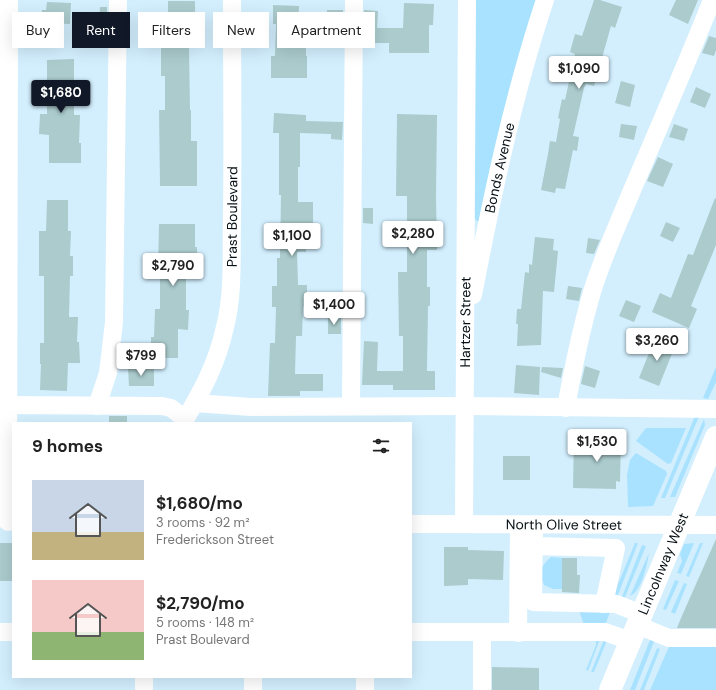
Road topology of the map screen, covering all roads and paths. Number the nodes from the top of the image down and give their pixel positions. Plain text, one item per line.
1 (9, 0) edge
2 (118, 0) edge
3 (232, 0) edge
4 (354, 0) edge
5 (467, 0) edge
6 (545, 0) edge
7 (712, 0) edge
8 (464, 339) junction
9 (195, 403) junction
10 (4, 406) edge
11 (97, 406) junction
12 (351, 406) junction
13 (464, 406) junction
14 (566, 408) junction
15 (716, 409) edge
16 (184, 421) edge
17 (716, 437) edge
18 (7, 522) edge
19 (412, 524) edge
20 (464, 524) junction
21 (526, 524) junction
22 (679, 525) junction
23 (716, 525) edge
24 (533, 546) junction
25 (604, 604) junction
26 (637, 627) junction
27 (0, 632) edge
28 (12, 632) edge
29 (412, 632) edge
30 (482, 632) junction
31 (518, 633) junction
32 (716, 638) edge
33 (144, 678) edge
34 (253, 678) edge
35 (365, 678) edge
36 (144, 690) edge
37 (253, 690) edge
38 (365, 690) edge
39 (482, 690) edge
40 (610, 690) edge

1 - 10 street
2 - 11 street
3 - 9 street, Prast Boulevard
4 - 12 street
5 - 8 street, Hartzer Street
6 - 8 street, Bonds Avenue
7 - 14 street
8 - 13 street, Hartzer Street
9 - 12 street
9 - 16 street, Prast Boulevard
10 - 11 street
10 - 18 street
11 - 16 street
12 - 13 street
13 - 14 street
13 - 20 street, Hartzer Street
14 - 15 street
17 - 22 main road, Lincolnway West
19 - 20 street, North Olive Street
20 - 21 street, North Olive Street
21 - 22 street, North Olive Street
21 - 24 street
21 - 31 street
22 - 23 street, North Olive Street
22 - 26 main road, Lincolnway West
24 - 25 street
24 - 25 street
25 - 26 street
26 - 31 street
26 - 32 street
26 - 40 main road, Lincolnway West
27 - 28 street
29 - 30 street
30 - 31 street
30 - 39 street
33 - 36 street
34 - 37 street
35 - 38 street

